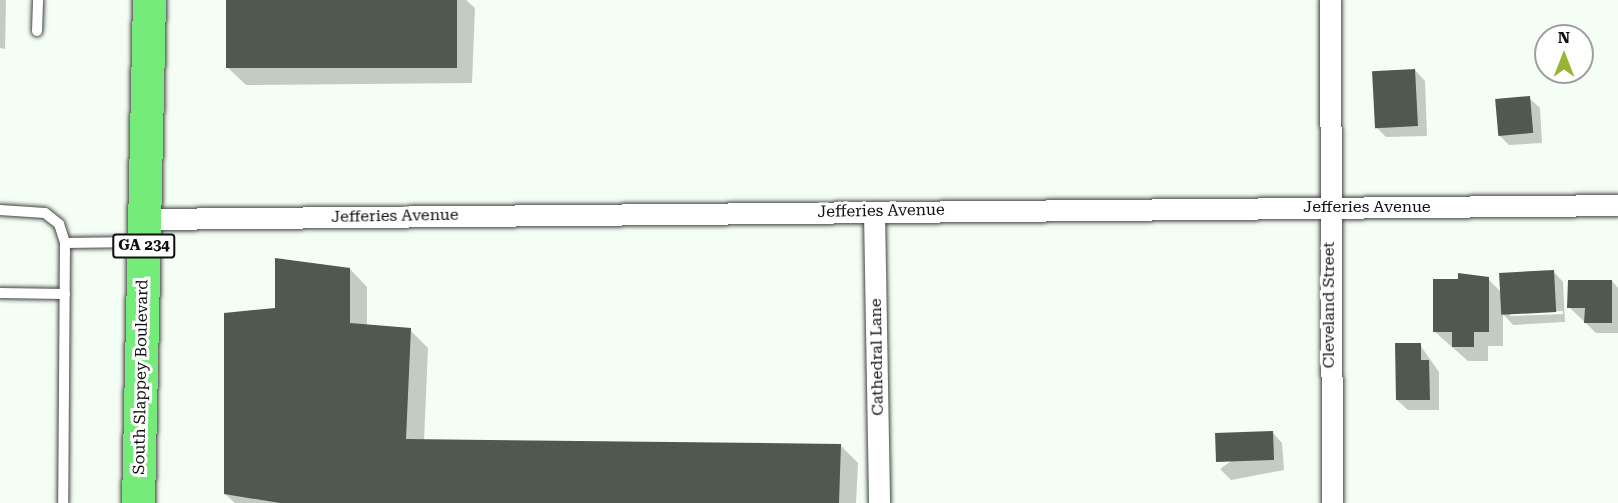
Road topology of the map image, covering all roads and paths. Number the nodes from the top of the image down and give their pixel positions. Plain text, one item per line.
1 (38, 0) edge
2 (149, 0) edge
3 (1330, 0) edge
4 (37, 31) dead end
5 (1618, 205) edge
6 (1330, 207) junction
7 (0, 210) edge
8 (874, 212) junction
9 (144, 230) junction
10 (65, 243) junction
11 (0, 293) edge
12 (65, 294) junction
13 (63, 503) edge
14 (138, 503) edge
15 (879, 503) edge
16 (1332, 503) edge

1 - 4 lane
2 - 9 main road, South Slappey Boulevard / GA 234
3 - 6 street, Cleveland Street
5 - 6 street, Jefferies Avenue
6 - 8 street, Jefferies Avenue
6 - 16 street, Cleveland Street
7 - 10 lane
8 - 9 street, Jefferies Avenue
8 - 15 street, Cathedral Lane
9 - 10 lane
9 - 14 main road, South Slappey Boulevard / GA 234
10 - 12 lane
11 - 12 lane
12 - 13 lane

